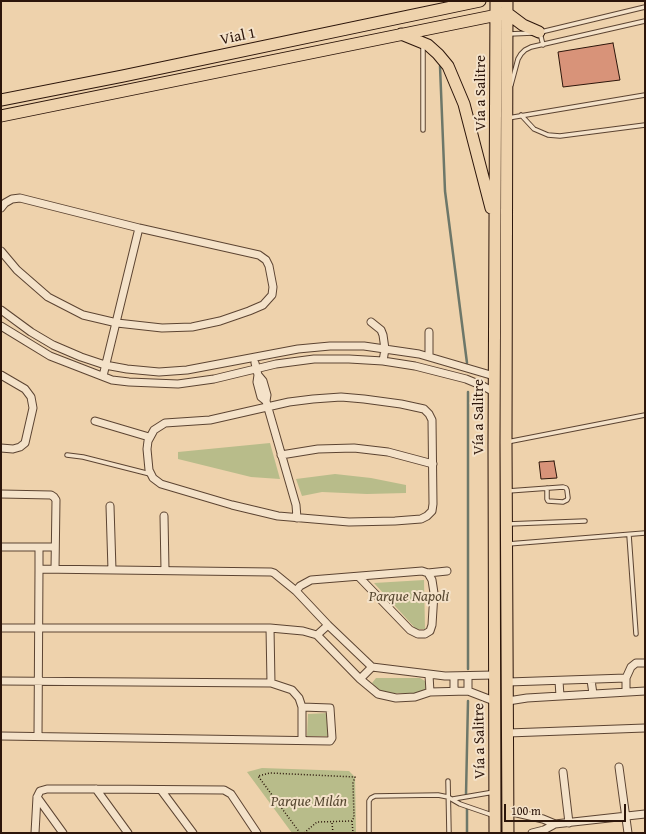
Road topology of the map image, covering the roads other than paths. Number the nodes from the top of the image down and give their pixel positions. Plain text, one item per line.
1 (448, 1) edge
2 (480, 1) edge
3 (496, 1) edge
4 (507, 1) edge
5 (645, 7) edge
6 (432, 11) junction
7 (507, 13) junction
8 (496, 16) junction
9 (645, 22) edge
10 (539, 32) junction
11 (401, 34) junction
12 (507, 34) junction
13 (496, 35) junction
14 (423, 42) junction
15 (543, 45) junction
16 (645, 95) edge
17 (507, 97) junction
18 (1, 100) edge
19 (1, 116) edge
20 (521, 116) junction
21 (507, 118) junction
22 (645, 125) edge
23 (423, 130) dead end
24 (1, 208) edge
25 (495, 223) junction
26 (139, 228) junction
27 (1, 251) edge
28 (1, 310) edge
29 (370, 322) dead end
30 (117, 323) junction
31 (1, 326) edge
32 (429, 332) dead end
33 (385, 349) junction
34 (418, 354) junction
35 (429, 356) junction
36 (253, 357) junction
37 (383, 361) junction
38 (105, 365) junction
39 (415, 366) junction
40 (257, 371) junction
41 (1, 375) edge
42 (103, 376) junction
43 (494, 376) junction
44 (494, 392) junction
45 (267, 404) junction
46 (645, 415) edge
47 (95, 421) dead end
48 (149, 437) junction
49 (506, 442) junction
50 (1, 448) edge
51 (67, 455) dead end
52 (281, 455) junction
53 (433, 464) junction
54 (151, 474) junction
55 (547, 488) junction
56 (507, 491) junction
57 (1, 494) edge
58 (110, 506) dead end
59 (164, 516) dead end
60 (297, 518) junction
61 (585, 521) dead end
62 (507, 524) junction
63 (645, 533) edge
64 (629, 535) junction
65 (507, 544) junction
66 (1, 547) edge
67 (39, 547) junction
68 (55, 547) junction
69 (39, 569) junction
70 (55, 569) junction
71 (112, 570) junction
72 (165, 570) junction
73 (447, 571) dead end
74 (428, 573) junction
75 (359, 577) junction
76 (296, 591) junction
77 (328, 625) junction
78 (1, 628) edge
79 (38, 628) junction
80 (270, 628) junction
81 (636, 634) dead end
82 (317, 635) junction
83 (645, 662) edge
84 (372, 667) junction
85 (429, 675) junction
86 (494, 675) junction
87 (454, 676) junction
88 (468, 676) junction
89 (626, 678) junction
90 (360, 679) junction
91 (591, 680) junction
92 (1, 681) edge
93 (559, 681) junction
94 (38, 682) junction
95 (508, 682) junction
96 (271, 683) junction
97 (454, 691) junction
98 (468, 691) junction
99 (645, 691) edge
100 (430, 692) junction
101 (626, 692) junction
102 (593, 694) junction
103 (560, 696) junction
104 (494, 701) junction
105 (508, 701) junction
106 (302, 707) junction
107 (645, 728) edge
108 (508, 733) junction
109 (1, 736) edge
110 (38, 736) junction
111 (302, 740) junction
112 (619, 768) dead end
113 (563, 772) dead end
114 (448, 781) dead end
115 (96, 789) junction
116 (161, 790) junction
117 (495, 791) junction
118 (37, 797) junction
119 (450, 798) junction
120 (508, 811) junction
121 (645, 814) edge
122 (495, 816) junction
123 (625, 816) junction
124 (569, 823) junction
125 (555, 824) junction
126 (35, 833) edge
127 (63, 833) edge
128 (128, 833) edge
129 (193, 833) edge
130 (257, 833) edge
131 (369, 833) edge
132 (449, 833) edge
133 (495, 833) edge
134 (508, 833) edge
135 (532, 833) edge
136 (628, 833) edge

1 - 6 main road
2 - 6 main road, Vial 1
3 - 8 main road, Vía a Salitre
4 - 7 main road, Vía a Salitre
5 - 10 lane
6 - 18 main road, Vial 1
7 - 8 main road
7 - 10 main road
7 - 12 main road, Vía a Salitre
8 - 11 main road
8 - 13 main road, Vía a Salitre
9 - 15 lane
10 - 12 lane
10 - 15 lane
11 - 14 main road
11 - 19 main road
12 - 13 lane
12 - 17 main road, Vía a Salitre
13 - 25 main road, Vía a Salitre
14 - 23 lane
14 - 25 main road
15 - 17 lane
16 - 20 lane
17 - 21 main road, Vía a Salitre
20 - 21 lane
20 - 22 lane
21 - 49 main road, Vía a Salitre
24 - 26 street
25 - 43 main road, Vía a Salitre
26 - 30 street
26 - 30 street
27 - 30 street
28 - 38 street
29 - 33 street
30 - 38 street
31 - 42 street
32 - 35 street
33 - 34 street
33 - 36 street
33 - 37 street
34 - 35 street
34 - 39 street
35 - 43 street
36 - 38 street
36 - 40 street
37 - 39 street
37 - 40 street
38 - 42 street
39 - 44 street
40 - 42 street
40 - 45 street
41 - 50 street
43 - 44 main road, Vía a Salitre
44 - 86 main road, Vía a Salitre
45 - 48 street
45 - 52 street
45 - 53 street
46 - 49 lane
47 - 48 street
48 - 54 street
49 - 56 main road, Vía a Salitre
51 - 54 lane
52 - 53 street
52 - 60 street
53 - 60 street
54 - 60 street
55 - 55 lane
55 - 56 lane
56 - 62 main road, Vía a Salitre
57 - 68 street
58 - 71 street
59 - 72 street
61 - 62 lane
62 - 65 main road, Vía a Salitre
63 - 64 lane
64 - 65 lane
64 - 81 lane
65 - 95 main road, Vía a Salitre
66 - 67 street
67 - 68 street
67 - 69 street
68 - 70 street
69 - 70 street
69 - 79 street
70 - 71 street
71 - 72 street
72 - 76 street
73 - 74 street
74 - 75 street
74 - 75 street
75 - 76 street
76 - 77 street
77 - 82 street
77 - 84 street
78 - 79 street
79 - 80 street
79 - 94 street
80 - 82 street
80 - 96 street
82 - 90 street
83 - 89 street
84 - 85 street
84 - 90 street
85 - 87 street
85 - 100 street
86 - 88 street
86 - 104 main road, Vía a Salitre
87 - 88 street
87 - 97 street
88 - 98 street
89 - 91 street
89 - 101 street
90 - 100 street
91 - 93 street
91 - 102 street
92 - 94 street
93 - 95 street
93 - 103 street
94 - 96 street
94 - 110 street
95 - 105 main road, Vía a Salitre
96 - 106 street
97 - 98 street
97 - 100 street
98 - 104 street
99 - 101 street
101 - 102 street
102 - 103 street
103 - 105 street
104 - 117 main road, Vía a Salitre
105 - 108 main road, Vía a Salitre
106 - 111 street
106 - 111 street
107 - 108 street
108 - 120 main road, Vía a Salitre
109 - 110 street
110 - 111 street
112 - 123 street
113 - 124 street
114 - 119 lane
115 - 116 street
115 - 118 street
115 - 128 street
116 - 129 street
116 - 130 street
117 - 119 lane
117 - 122 main road, Vía a Salitre
118 - 126 street
118 - 127 street
119 - 122 lane
119 - 131 lane
119 - 132 lane
120 - 125 street
120 - 134 main road, Vía a Salitre
121 - 123 street
122 - 133 main road, Vía a Salitre
123 - 124 street
123 - 136 street
124 - 125 street
125 - 135 street

